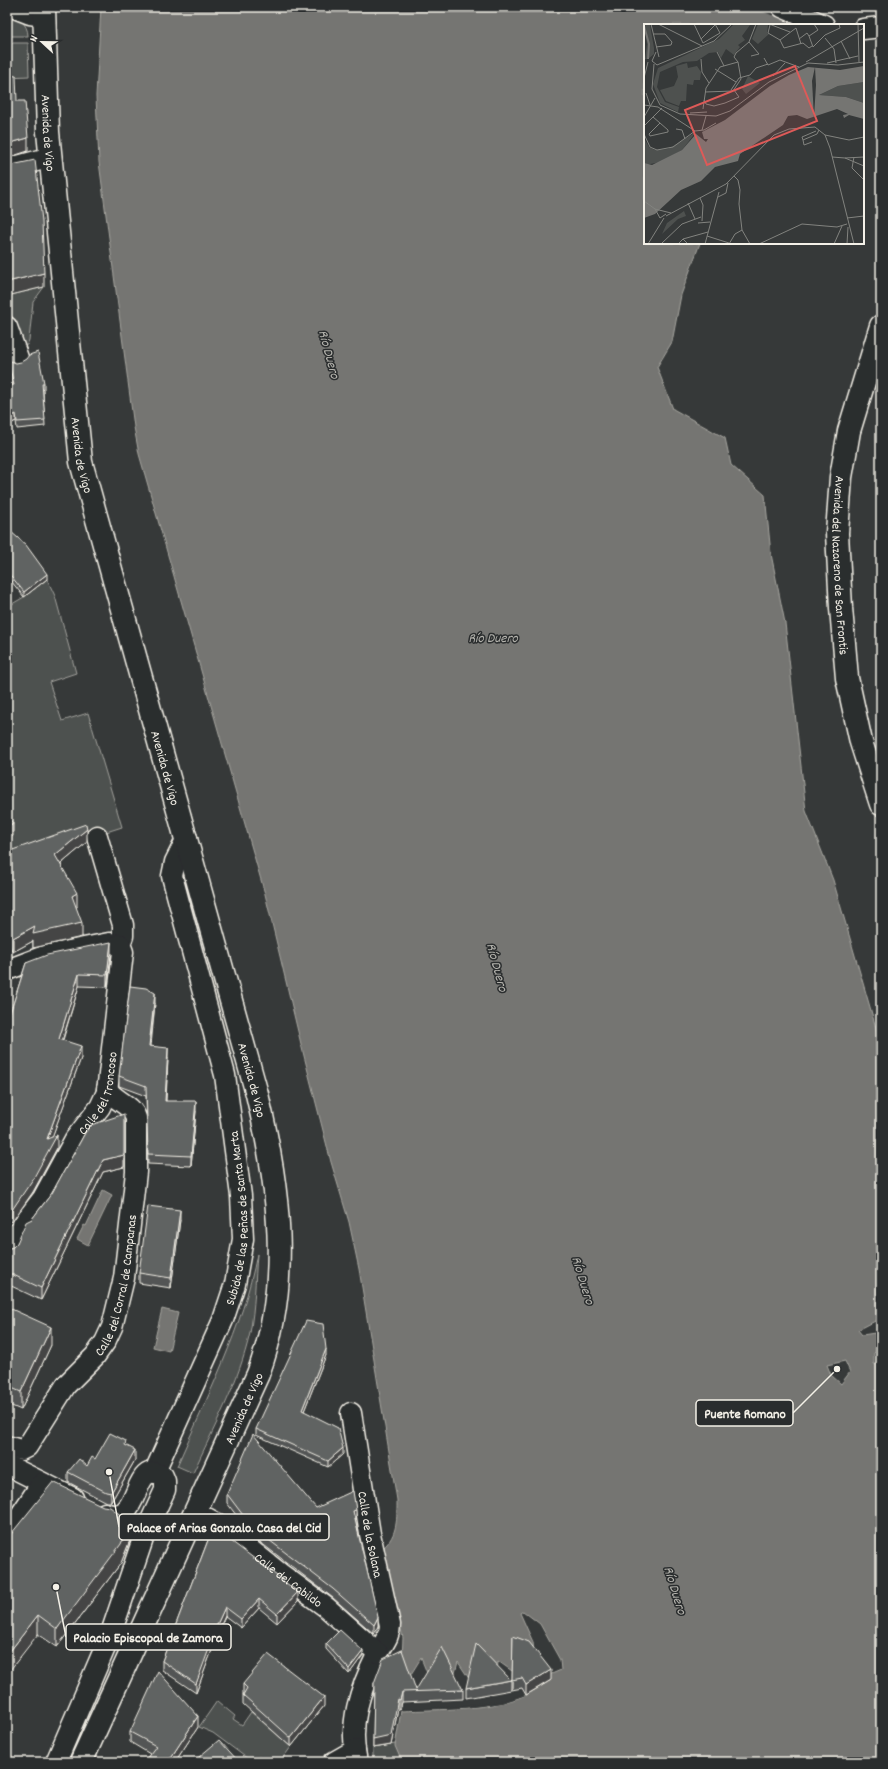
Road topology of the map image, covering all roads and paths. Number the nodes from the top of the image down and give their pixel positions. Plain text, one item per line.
1 (12, 7) edge
2 (782, 7) edge
3 (44, 11) edge
4 (822, 24) edge
5 (881, 27) edge
6 (864, 29) edge
7 (51, 157) junction
8 (7, 169) edge
9 (881, 326) edge
10 (7, 327) edge
11 (18, 358) dead end
12 (881, 804) edge
13 (97, 836) dead end
14 (187, 838) junction
15 (120, 944) junction
16 (7, 970) edge
17 (107, 1089) junction
18 (15, 1236) edge
19 (351, 1413) dead end
20 (7, 1446) edge
21 (7, 1465) edge
22 (154, 1473) junction
23 (42, 1483) junction
24 (196, 1512) junction
25 (7, 1535) edge
26 (378, 1653) junction
27 (356, 1756) edge
28 (56, 1762) edge
29 (81, 1762) edge
30 (334, 1762) edge

1 - 3 street
2 - 4 street
3 - 7 street, Avenida de Vigo
5 - 6 street
7 - 8 street
7 - 14 street, Avenida de Vigo
9 - 12 street, Avenida del Nazareno de San Frontis
10 - 11 street
13 - 15 street, Calle del Troncoso
14 - 22 street, Subida de las Peñas de Santa Marta
14 - 24 street, Avenida de Vigo
15 - 16 street
15 - 17 street, Calle del Troncoso
17 - 18 street, Calle del Troncoso
17 - 20 street, Calle del Corral de Campanas
19 - 26 street, Calle de la Solana
21 - 23 street
22 - 23 street
22 - 28 street
23 - 25 street
24 - 26 street, Calle del Cabildo
24 - 29 street, Avenida de Vigo
26 - 27 street, Calle de la Solana
27 - 30 street

